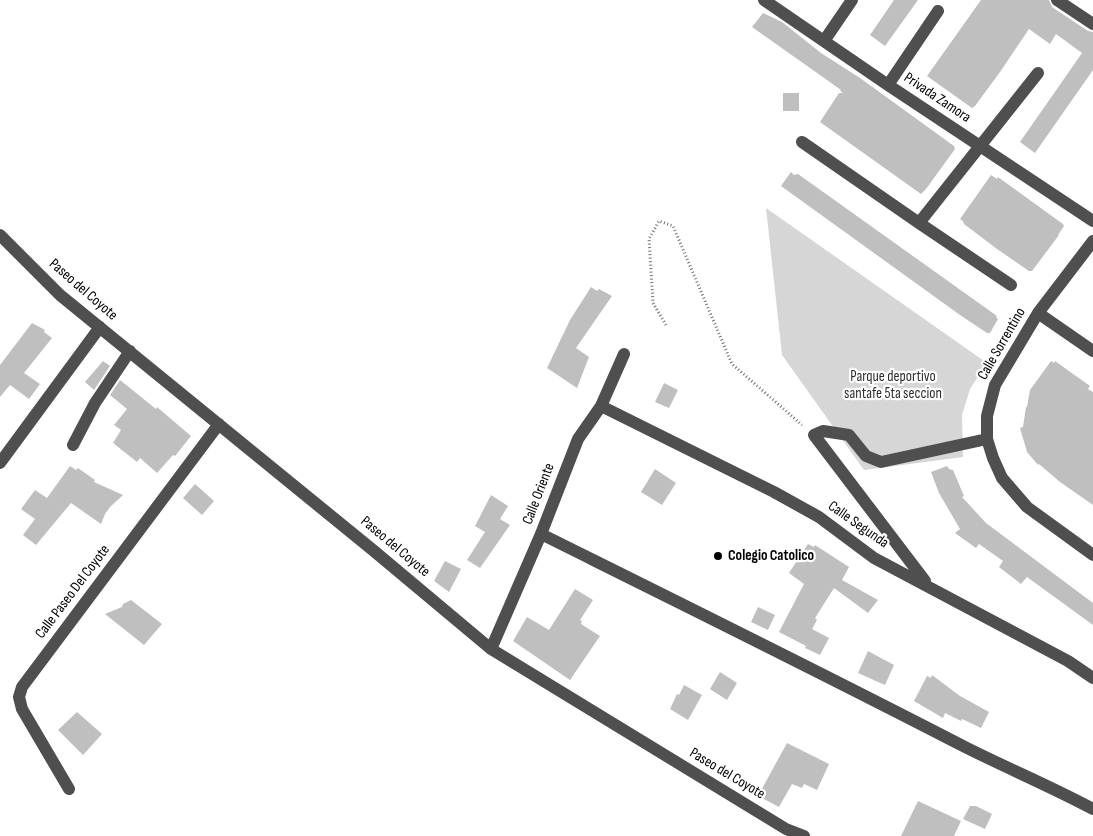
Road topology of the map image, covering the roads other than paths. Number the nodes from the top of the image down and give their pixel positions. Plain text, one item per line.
1 (764, 0) edge
2 (852, 0) edge
3 (1057, 0) edge
4 (938, 11) dead end
5 (1093, 24) edge
6 (824, 41) junction
7 (1038, 73) dead end
8 (888, 85) junction
9 (802, 142) dead end
10 (981, 147) junction
11 (1093, 221) edge
12 (919, 224) junction
13 (0, 235) edge
14 (1093, 240) edge
15 (1011, 285) dead end
16 (1038, 313) junction
17 (100, 327) junction
18 (1093, 351) edge
19 (130, 352) junction
20 (624, 354) dead end
21 (601, 406) junction
22 (219, 424) junction
23 (988, 439) junction
24 (74, 445) dead end
25 (0, 463) edge
26 (541, 534) junction
27 (1093, 555) edge
28 (928, 586) junction
29 (491, 649) junction
30 (1093, 678) edge
31 (69, 789) dead end
32 (1093, 810) edge
33 (786, 833) edge
34 (804, 836) edge

1 - 6 street, Privada Zamora
2 - 6 street
3 - 5 street
4 - 8 street
6 - 8 street, Privada Zamora
7 - 10 street
8 - 10 street, Privada Zamora
9 - 12 street
10 - 11 street, Privada Zamora
10 - 12 street
12 - 15 street
13 - 17 street, Paseo del Coyote
14 - 16 street, Calle Sorrentino
16 - 18 street
16 - 23 street, Calle Sorrentino
17 - 19 street, Paseo del Coyote
17 - 25 street
19 - 22 street, Paseo del Coyote
19 - 24 street
20 - 21 street, Calle Oriente
21 - 26 street, Calle Oriente
21 - 28 street, Calle Segunda
22 - 29 street, Paseo del Coyote
22 - 31 street, Calle Paseo Del Coyote
23 - 27 street, Calle Sorrentino
23 - 28 street
26 - 29 street, Calle Oriente
26 - 32 street
28 - 30 street, Calle Segunda
29 - 33 street, Paseo del Coyote
33 - 34 street, Paseo del Coyote

